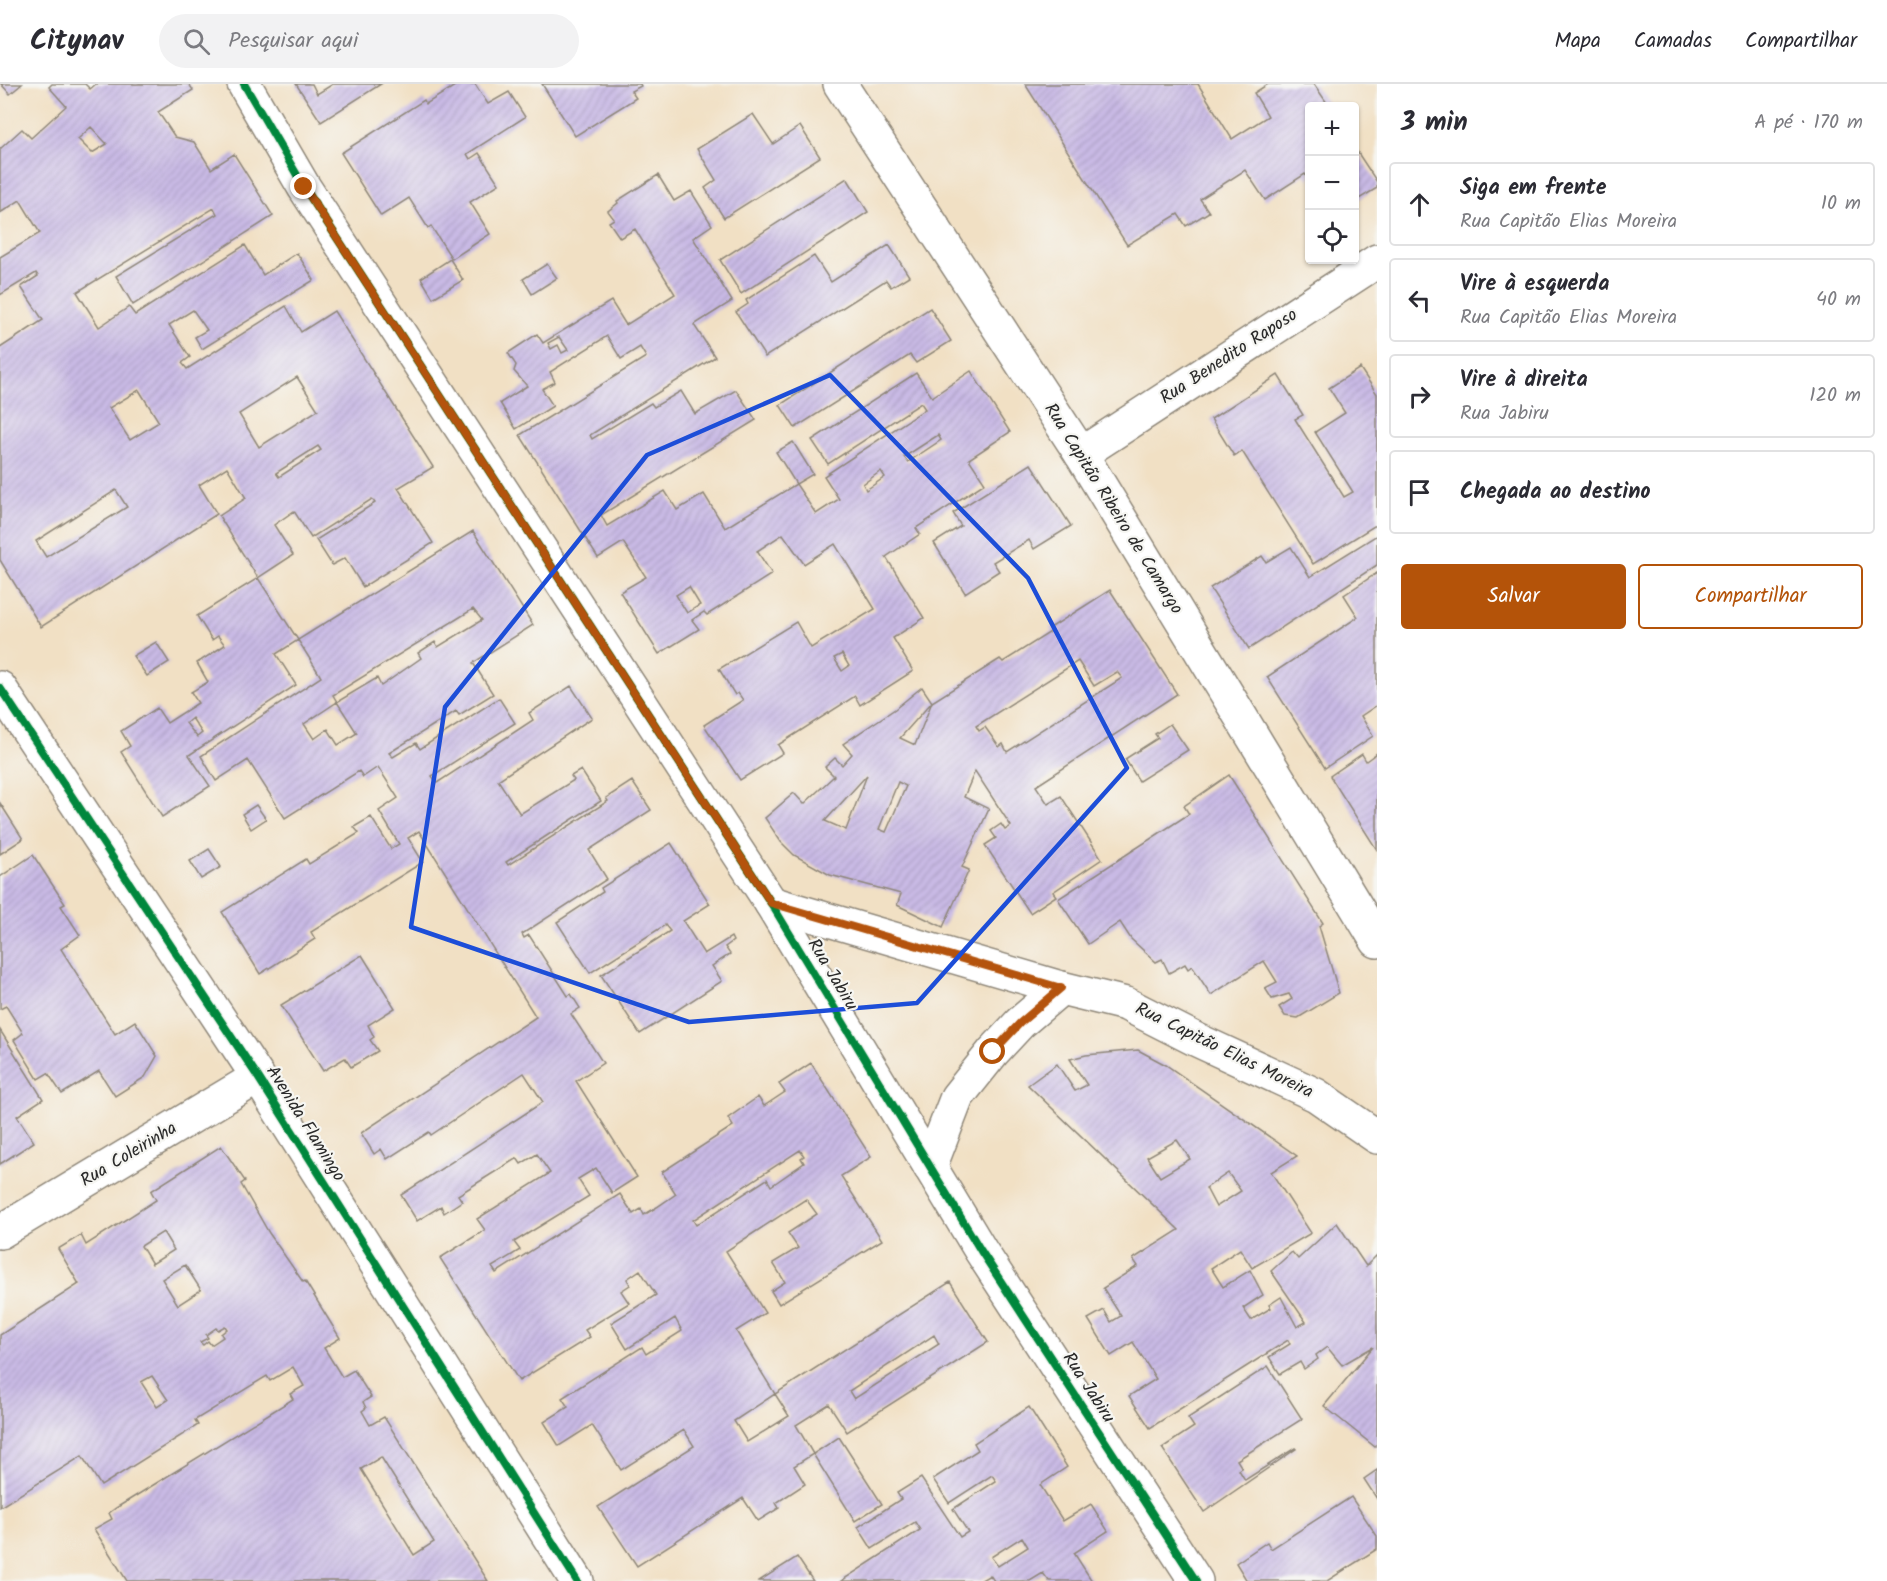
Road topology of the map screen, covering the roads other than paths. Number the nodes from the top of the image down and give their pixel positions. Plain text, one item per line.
1 (244, 84) edge
2 (840, 84) edge
3 (1377, 261) edge
4 (1081, 454) junction
5 (0, 688) edge
6 (771, 903) junction
7 (1377, 941) edge
8 (1061, 988) junction
9 (258, 1077) junction
10 (1377, 1137) edge
11 (930, 1167) junction
12 (0, 1232) edge
13 (577, 1581) edge
14 (1196, 1581) edge

1 - 6 street, Rua Jabiru
2 - 4 street, Rua Capitão Ribeiro de Camargo
3 - 4 street, Rua Benedito Raposo
4 - 7 street, Rua Capitão Ribeiro de Camargo
5 - 9 street, Avenida Flamingo
6 - 8 street, Rua Capitão Elias Moreira
6 - 11 street, Rua Jabiru
8 - 10 street, Rua Capitão Elias Moreira
8 - 11 street
9 - 12 street, Rua Coleirinha
9 - 13 street, Avenida Flamingo
11 - 14 street, Rua Jabiru

